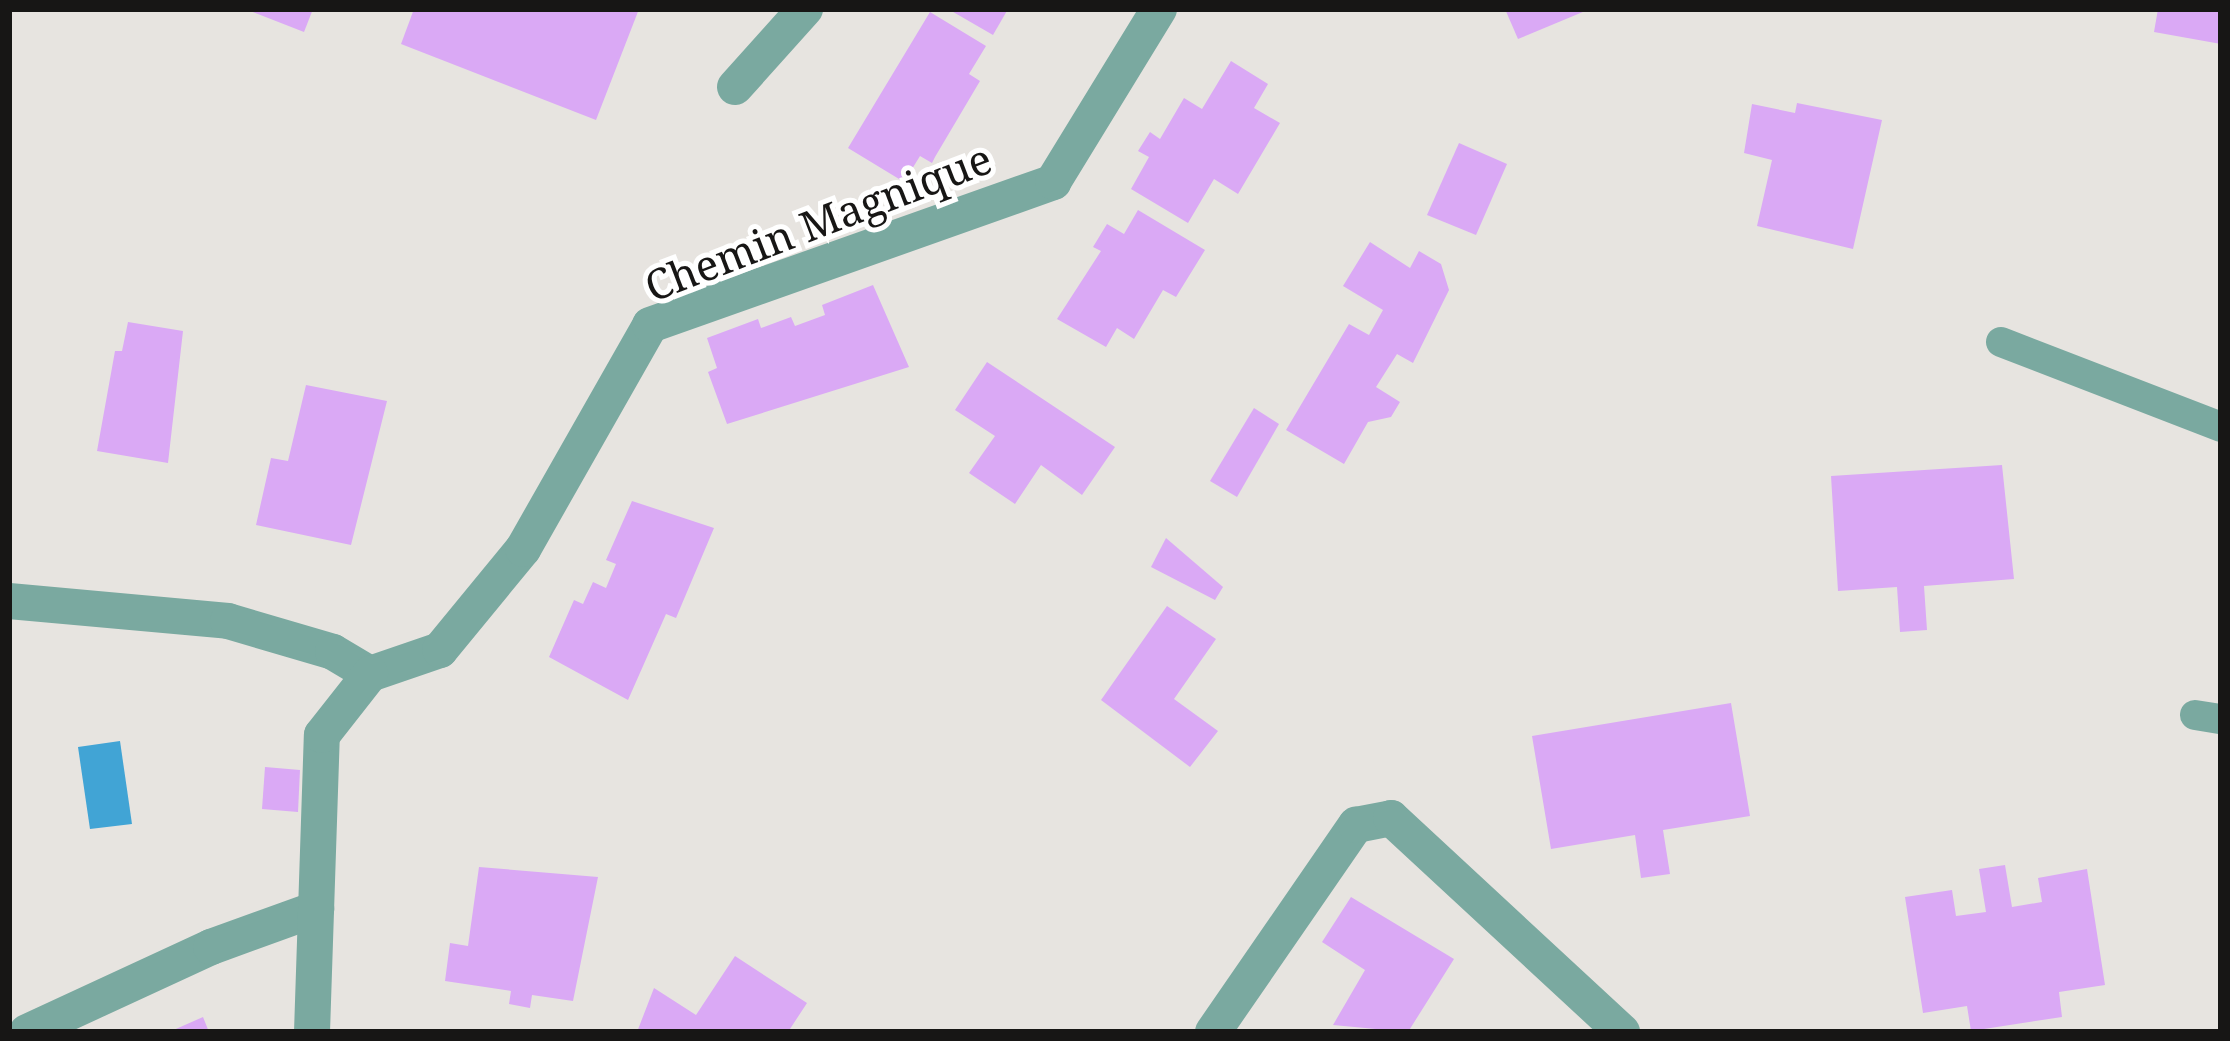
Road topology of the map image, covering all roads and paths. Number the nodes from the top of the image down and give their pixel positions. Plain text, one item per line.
1 (805, 9) edge
2 (1159, 9) edge
3 (735, 87) dead end
4 (2001, 342) dead end
5 (2214, 417) edge
6 (9, 601) edge
7 (370, 674) junction
8 (316, 909) junction
9 (28, 1032) edge
10 (312, 1032) edge
11 (1213, 1032) edge
12 (1622, 1032) edge

1 - 3 street
2 - 7 street, Chemin Magnique
4 - 5 lane
6 - 7 street
7 - 8 street
8 - 9 street
8 - 10 street
11 - 12 street

